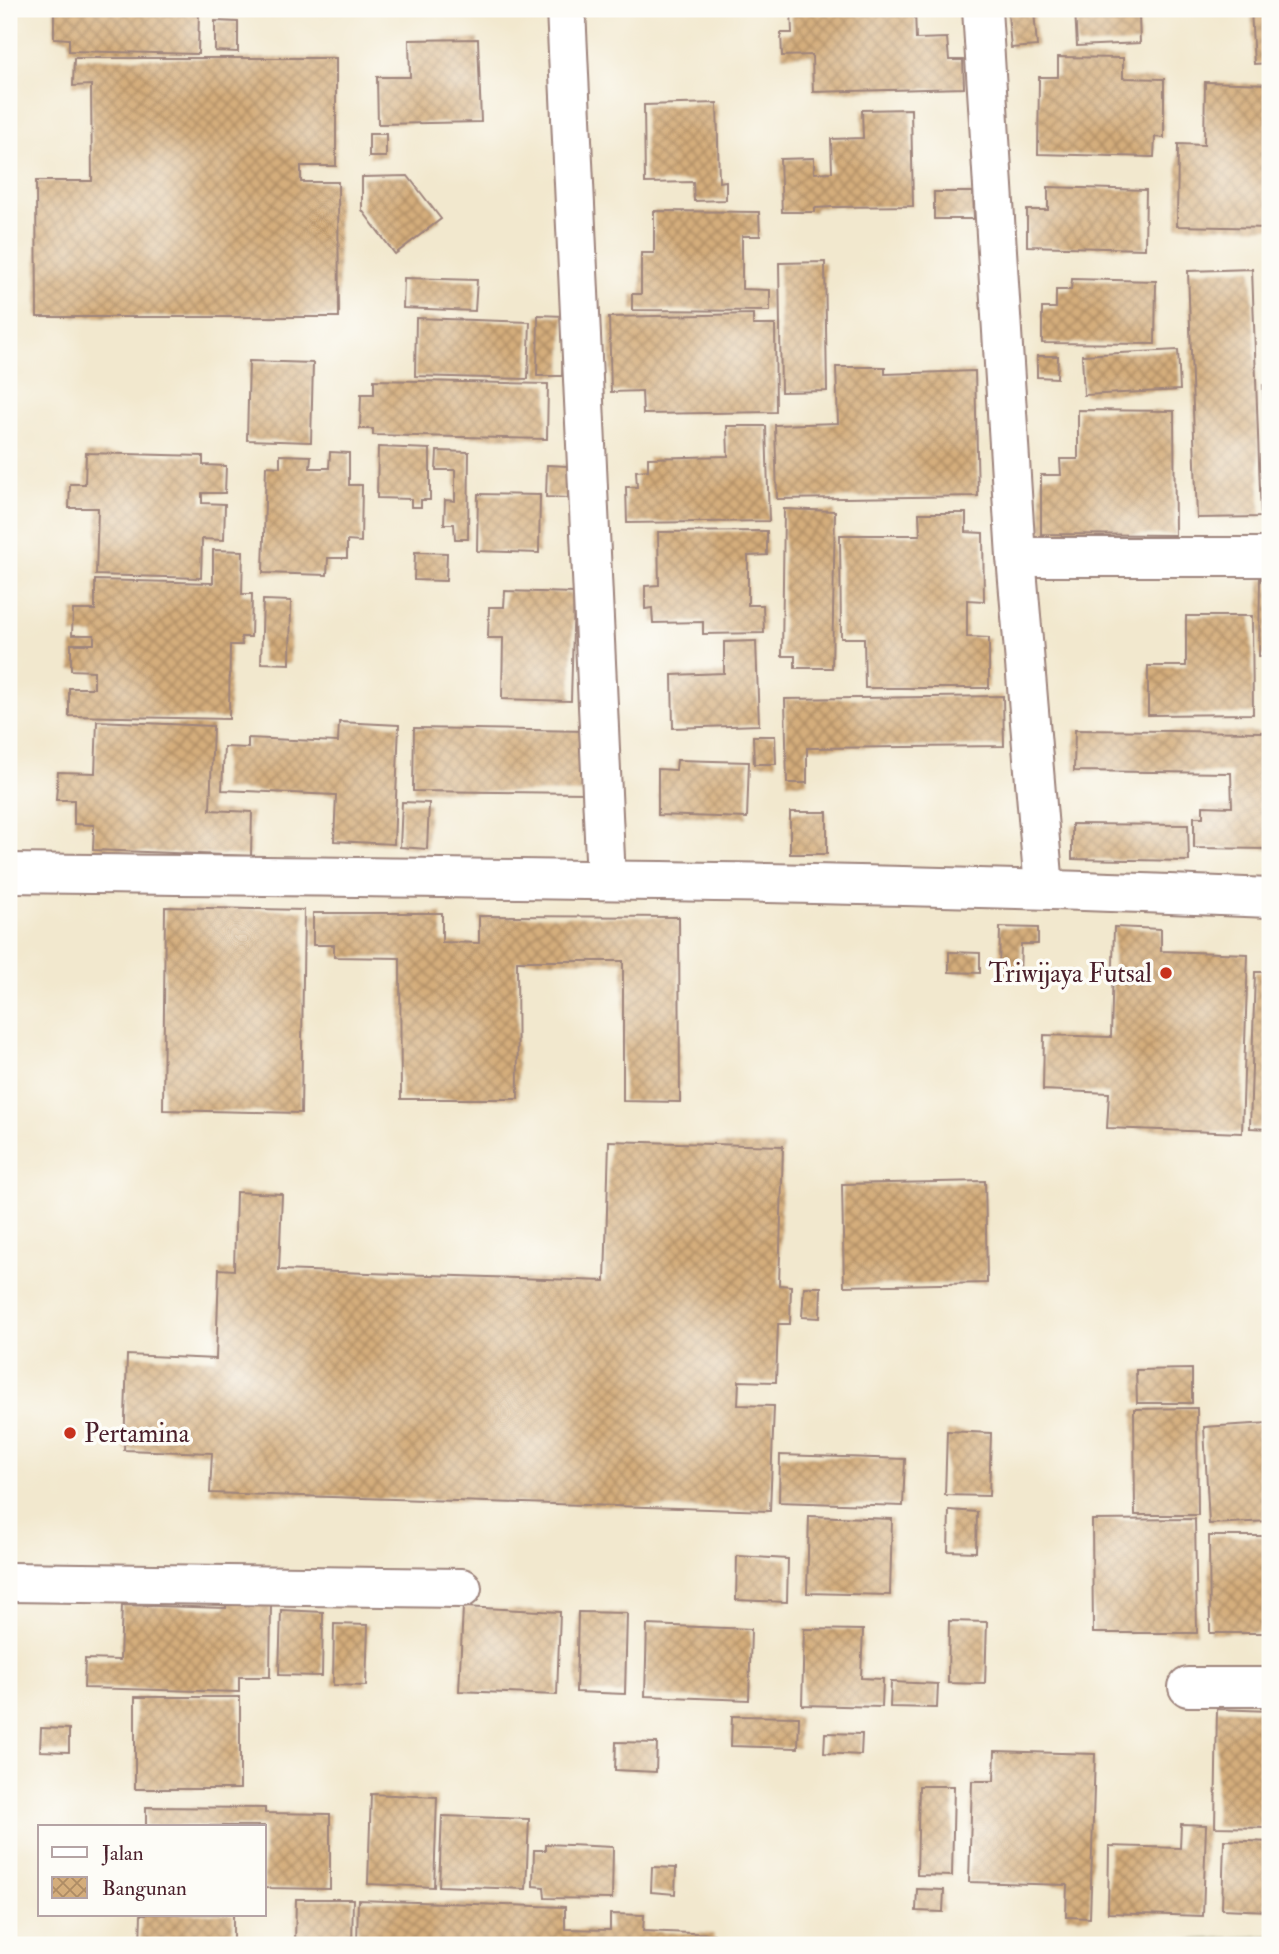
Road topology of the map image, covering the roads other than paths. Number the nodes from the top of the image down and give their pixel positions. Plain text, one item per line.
1 (566, 9) edge
2 (982, 9) edge
3 (1016, 557) junction
4 (1270, 557) edge
5 (9, 873) edge
6 (606, 880) junction
7 (1044, 888) junction
8 (1270, 898) edge
9 (9, 1582) edge
10 (462, 1588) dead end
11 (1188, 1687) dead end
12 (1270, 1687) edge

1 - 6 street
2 - 3 street
3 - 4 street
3 - 7 street
5 - 6 street
6 - 7 street
7 - 8 street
9 - 10 street
11 - 12 street

